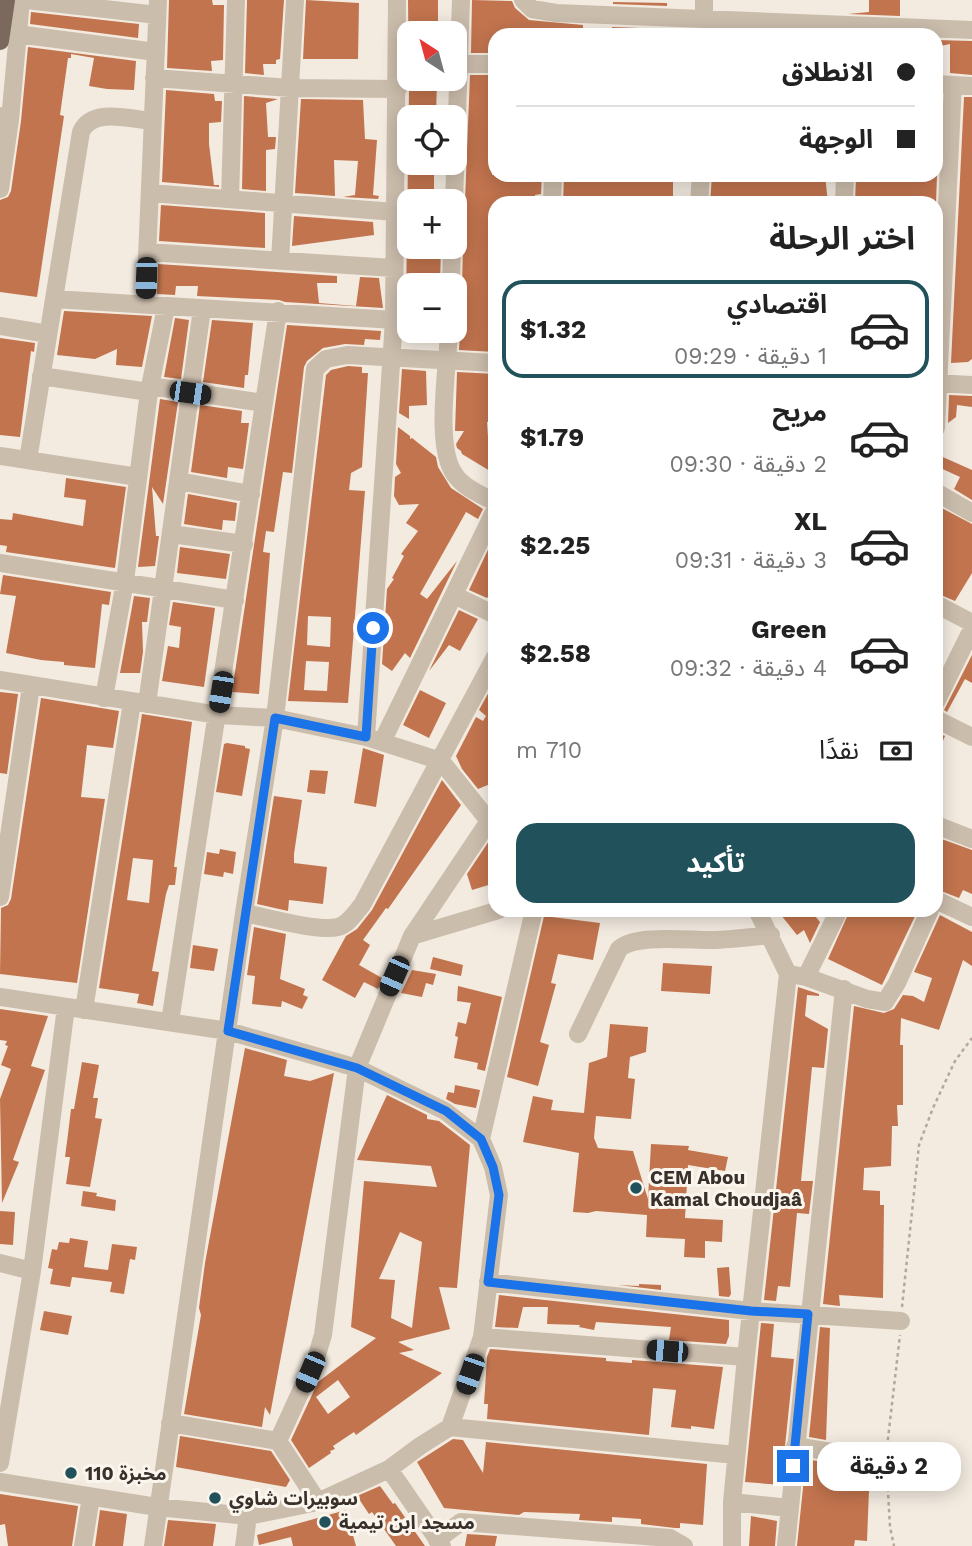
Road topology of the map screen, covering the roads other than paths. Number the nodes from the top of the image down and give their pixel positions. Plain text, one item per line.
1 (6, 0) edge
2 (21, 0) edge
3 (27, 0) edge
4 (236, 0) edge
5 (295, 0) edge
6 (397, 0) edge
7 (461, 0) edge
8 (523, 0) edge
9 (704, 0) edge
10 (158, 8) edge
11 (397, 21) edge
12 (460, 21) edge
13 (704, 27) edge
14 (793, 28) edge
15 (943, 30) edge
16 (972, 30) edge
17 (17, 34) junction
18 (0, 41) edge
19 (156, 52) junction
20 (467, 64) edge
21 (488, 64) edge
22 (154, 78) junction
23 (233, 83) junction
24 (945, 85) edge
25 (972, 86) edge
26 (290, 88) junction
27 (397, 89) edge
28 (398, 91) edge
29 (458, 91) edge
30 (5, 118) edge
31 (152, 121) junction
32 (943, 170) edge
33 (0, 189) edge
34 (454, 189) edge
35 (150, 193) junction
36 (230, 199) junction
37 (285, 203) junction
38 (395, 212) junction
39 (147, 252) junction
40 (280, 261) junction
41 (393, 268) junction
42 (54, 299) junction
43 (145, 305) junction
44 (166, 307) junction
45 (202, 309) junction
46 (278, 312) junction
47 (394, 320) junction
48 (0, 327) edge
49 (48, 334) junction
50 (449, 343) edge
51 (390, 358) junction
52 (448, 361) junction
53 (488, 363) edge
54 (41, 376) junction
55 (943, 384) edge
56 (972, 385) edge
57 (150, 389) junction
58 (190, 393) junction
59 (264, 404) junction
60 (0, 456) edge
61 (28, 460) junction
62 (138, 477) junction
63 (178, 481) junction
64 (251, 494) junction
65 (943, 496) edge
66 (488, 498) edge
67 (972, 513) edge
68 (488, 525) edge
69 (171, 534) junction
70 (244, 544) junction
71 (0, 563) edge
72 (125, 581) junction
73 (163, 588) junction
74 (454, 595) junction
75 (236, 600) junction
76 (943, 608) edge
77 (488, 612) edge
78 (972, 623) edge
79 (972, 629) edge
80 (488, 671) edge
81 (0, 680) edge
82 (31, 686) junction
83 (943, 688) edge
84 (104, 698) junction
85 (139, 703) junction
86 (218, 715) junction
87 (275, 718) junction
88 (943, 722) edge
89 (972, 737) edge
90 (374, 739) junction
91 (442, 761) junction
92 (488, 814) edge
93 (488, 825) edge
94 (943, 828) edge
95 (972, 839) edge
96 (0, 897) edge
97 (943, 903) edge
98 (244, 913) junction
99 (488, 913) edge
100 (532, 917) edge
101 (761, 917) edge
102 (834, 917) edge
103 (927, 917) edge
104 (972, 917) edge
105 (771, 935) junction
106 (412, 936) junction
107 (797, 975) junction
108 (844, 989) junction
109 (0, 997) edge
110 (75, 1008) junction
111 (170, 1022) junction
112 (228, 1031) junction
113 (578, 1034) dead end
114 (357, 1068) junction
115 (481, 1139) junction
116 (0, 1263) edge
117 (32, 1271) junction
118 (488, 1282) junction
119 (751, 1311) junction
120 (808, 1314) junction
121 (901, 1321) road end
122 (482, 1337) junction
123 (746, 1357) junction
124 (170, 1423) junction
125 (450, 1427) junction
126 (278, 1441) junction
127 (794, 1446) junction
128 (736, 1455) junction
129 (886, 1461) road end
130 (0, 1463) edge
131 (388, 1469) junction
132 (0, 1482) edge
133 (91, 1497) junction
134 (318, 1502) junction
135 (732, 1502) junction
136 (157, 1507) junction
137 (789, 1508) junction
138 (248, 1516) junction
139 (439, 1543) edge
140 (83, 1546) edge
141 (153, 1546) edge
142 (244, 1546) edge
143 (684, 1546) edge
144 (732, 1546) edge
145 (786, 1546) edge

1 - 18 main road
2 - 17 street
3 - 10 street
4 - 23 street
5 - 26 street
6 - 11 street
7 - 12 street
8 - 13 street
9 - 13 street
10 - 19 street
13 - 14 street
15 - 16 street
17 - 19 street
17 - 30 street
19 - 22 street
20 - 21 street
22 - 23 street
22 - 31 street
23 - 26 street
23 - 36 street
24 - 25 street
24 - 32 street
26 - 27 street
26 - 37 street
28 - 38 street
29 - 34 street
30 - 33 street
31 - 35 street
31 - 42 street
35 - 36 street
35 - 39 street
36 - 37 street
37 - 38 street
37 - 40 street
38 - 41 street
39 - 40 street
39 - 43 street
40 - 41 street
41 - 47 street
42 - 43 street
42 - 49 street
43 - 44 street
44 - 45 street
44 - 57 street
45 - 46 street
45 - 58 street
46 - 47 street
46 - 59 street
47 - 51 street
48 - 49 street
49 - 54 street
50 - 52 street
51 - 52 street
51 - 87 street
51 - 90 street
52 - 53 street
52 - 66 street
54 - 57 street
54 - 61 street
55 - 56 street
57 - 58 street
57 - 62 street
58 - 59 street
58 - 63 street
59 - 64 street
60 - 61 street
61 - 62 street
62 - 72 street
63 - 64 street
63 - 69 street
64 - 70 street
65 - 67 street
68 - 74 street
69 - 70 street
69 - 73 street
70 - 75 street
71 - 72 street
72 - 73 street
72 - 84 street
73 - 75 street
73 - 85 street
74 - 77 street
74 - 90 street
75 - 86 street
76 - 78 street
79 - 83 street
80 - 91 street
81 - 82 street
82 - 84 street
82 - 96 street
84 - 85 street
85 - 86 street
85 - 110 street
86 - 87 street
86 - 111 street
87 - 90 street
87 - 98 street
88 - 89 street
90 - 91 street
91 - 92 street
91 - 98 street
93 - 106 street
94 - 95 street
97 - 104 street
98 - 112 street
99 - 106 street
100 - 115 street
101 - 105 street
102 - 107 street
103 - 108 street
105 - 107 street
105 - 113 street
106 - 114 street
107 - 108 street
107 - 119 street
108 - 120 street
109 - 110 street
110 - 111 street
110 - 117 street
111 - 112 street
112 - 114 street
112 - 124 street
114 - 115 street
114 - 126 street
115 - 118 street
116 - 117 street
117 - 130 street
118 - 119 street
118 - 122 street
119 - 120 street
119 - 123 street
120 - 121 street
120 - 127 street
122 - 123 street
122 - 125 street
123 - 128 street
124 - 126 street
124 - 136 street
125 - 128 street
125 - 131 street
126 - 134 street
127 - 129 street
127 - 137 street
128 - 135 street
131 - 134 street
131 - 139 street
132 - 133 street
133 - 136 street
133 - 140 street
134 - 138 street
135 - 137 street
135 - 144 street
136 - 138 street
136 - 141 street
137 - 145 street
138 - 142 street
139 - 143 street

